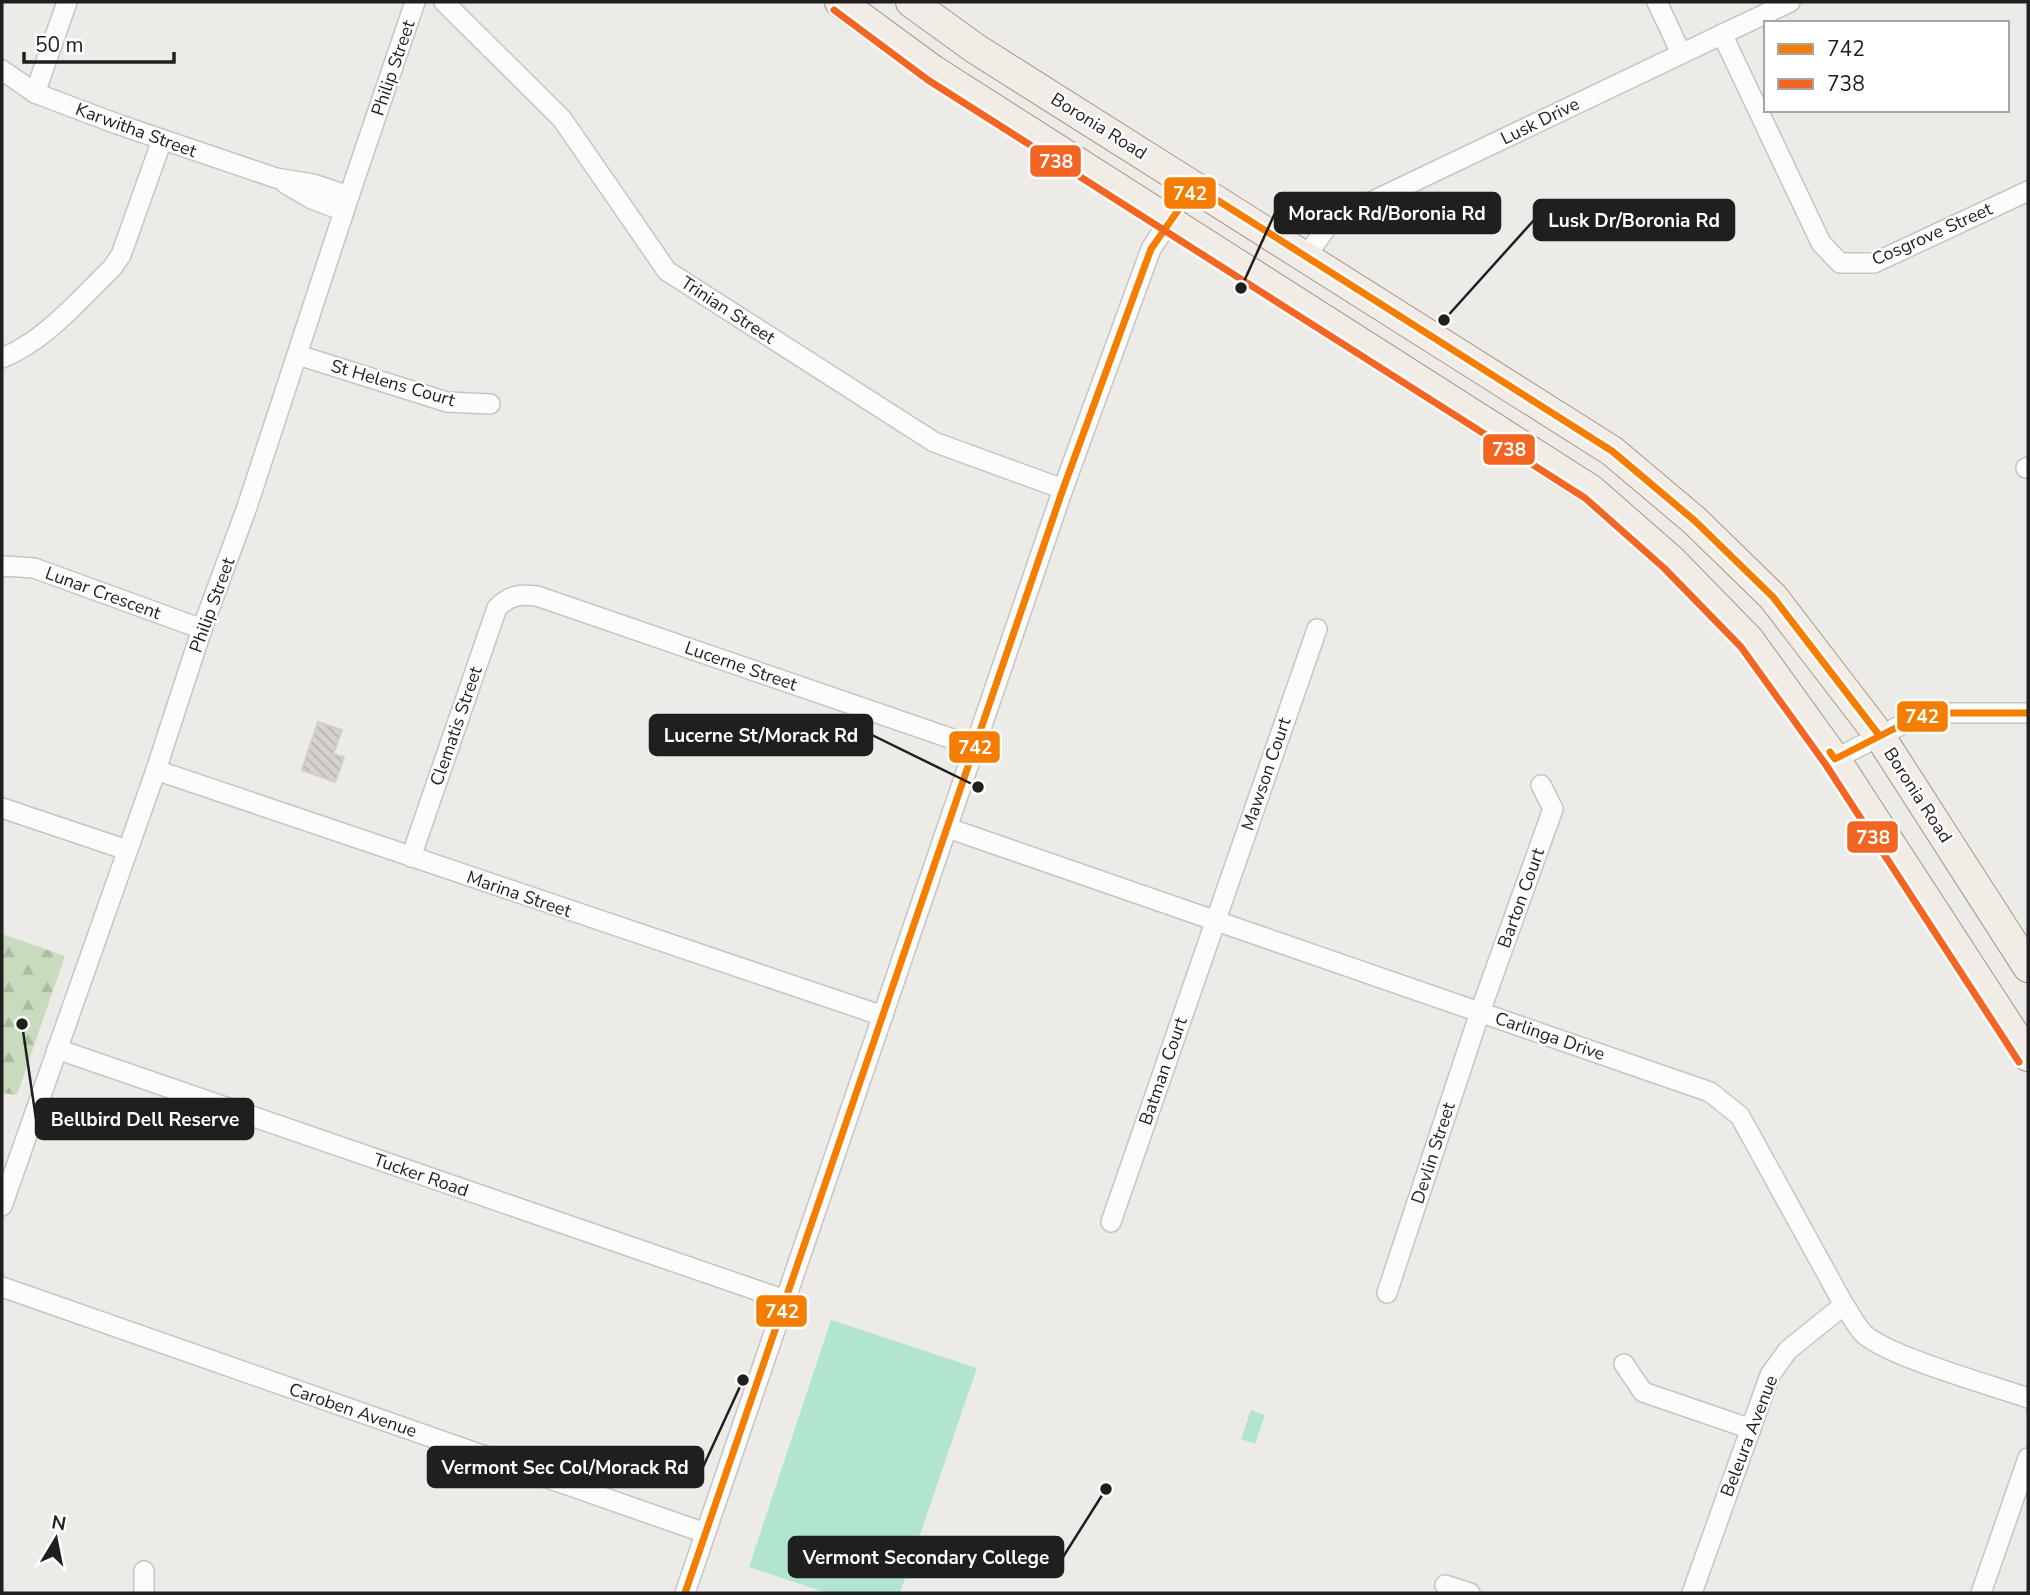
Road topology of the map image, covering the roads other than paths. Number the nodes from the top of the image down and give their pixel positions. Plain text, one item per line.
1 (67, 2) edge
2 (415, 2) edge
3 (444, 2) edge
4 (840, 2) edge
5 (911, 2) edge
6 (1657, 2) edge
7 (1790, 2) edge
8 (1722, 34) junction
9 (1681, 53) junction
10 (2, 70) edge
11 (35, 93) junction
12 (162, 140) junction
13 (1195, 186) junction
14 (2028, 191) edge
15 (346, 203) junction
16 (1170, 220) junction
17 (1306, 258) junction
18 (1284, 294) junction
19 (298, 355) junction
20 (2, 358) edge
21 (490, 404) dead end
22 (1063, 489) junction
23 (2, 568) edge
24 (506, 599) joint
25 (202, 629) junction
26 (1317, 629) dead end
27 (2028, 713) edge
28 (1879, 735) junction
29 (976, 747) junction
30 (1835, 759) junction
31 (156, 770) junction
32 (1541, 785) dead end
33 (2, 808) edge
34 (948, 828) junction
35 (127, 850) junction
36 (411, 857) junction
37 (1214, 920) junction
38 (2028, 967) edge
39 (1480, 1012) junction
40 (883, 1016) junction
41 (57, 1049) junction
42 (2028, 1056) edge
43 (2, 1206) edge
44 (1111, 1222) dead end
45 (2, 1287) edge
46 (1387, 1293) dead end
47 (785, 1300) junction
48 (1844, 1305) junction
49 (1624, 1364) dead end
50 (2028, 1398) edge
51 (1751, 1429) junction
52 (2028, 1458) edge
53 (705, 1534) junction
54 (144, 1572) dead end
55 (1446, 1585) dead end
56 (144, 1593) edge
57 (685, 1593) edge
58 (1470, 1593) edge
59 (1692, 1593) edge
60 (1981, 1593) edge

1 - 11 street
2 - 15 street, Philip Street
3 - 22 street, Trinian Street
4 - 16 main road
5 - 13 main road, Boronia Road
6 - 9 street
7 - 8 street, Lusk Drive
8 - 9 street, Lusk Drive
8 - 14 street, Cosgrove Street
9 - 17 street, Lusk Drive
10 - 11 street, Karwitha Street
11 - 12 street, Karwitha Street
12 - 15 street, Karwitha Street
12 - 20 street
13 - 16 main road
13 - 17 main road, Boronia Road
15 - 19 street, Philip Street
16 - 18 main road
16 - 22 street
17 - 18 main road
17 - 28 main road, Boronia Road
18 - 30 main road
19 - 21 street, St Helens Court
19 - 25 street, Philip Street
22 - 29 street
23 - 25 street, Lunar Crescent
24 - 29 street, Lucerne Street
24 - 36 street, Clematis Street
25 - 31 street, Philip Street
26 - 37 street, Mawson Court
27 - 28 street
28 - 30 street
28 - 38 main road, Boronia Road
29 - 34 street
30 - 42 main road
31 - 35 street, Philip Street
31 - 36 street, Marina Street
32 - 39 street, Barton Court
33 - 35 street
34 - 37 street, Carlinga Drive
34 - 40 street
35 - 41 street, Philip Street
36 - 40 street, Marina Street
37 - 39 street, Carlinga Drive
37 - 44 street, Batman Court
39 - 46 street, Devlin Street
39 - 48 street, Carlinga Drive
40 - 47 street
41 - 43 street, Philip Street
41 - 47 street, Tucker Road
45 - 53 street, Caroben Avenue
47 - 53 street
48 - 50 street, Carlinga Drive
48 - 51 street, Beleura Avenue
49 - 51 street
51 - 59 street, Beleura Avenue
52 - 60 street
53 - 57 street
54 - 56 street
55 - 58 street

